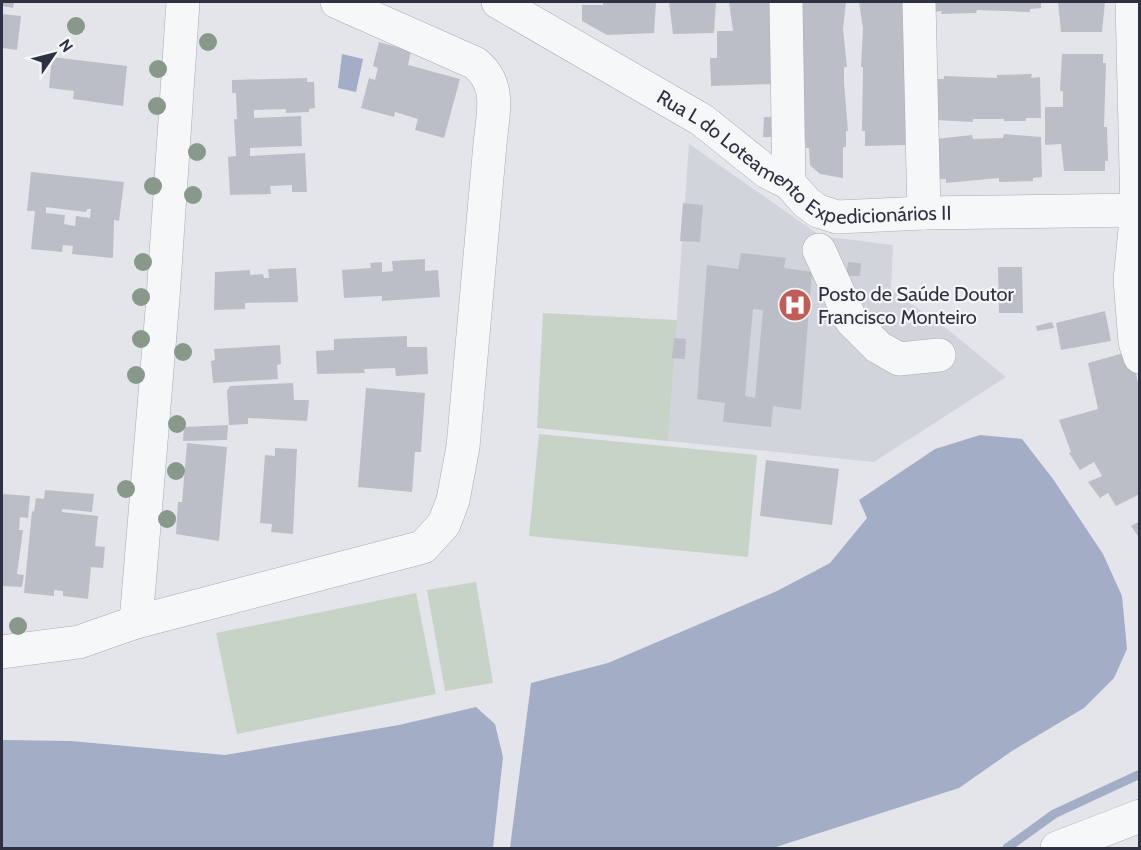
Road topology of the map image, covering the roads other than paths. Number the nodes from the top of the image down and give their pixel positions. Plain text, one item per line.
1 (183, 2) edge
2 (337, 2) edge
3 (498, 2) edge
4 (786, 2) edge
5 (919, 2) edge
6 (1131, 2) edge
7 (1136, 43) edge
8 (789, 183) junction
9 (1138, 210) edge
10 (924, 213) junction
11 (819, 250) dead end
12 (939, 355) dead end
13 (1140, 357) edge
14 (136, 622) junction
15 (2, 652) edge
16 (1140, 816) edge
17 (1058, 849) edge

1 - 14 street
2 - 14 street
3 - 8 street, Rua L do Loteamento Expedicionários II
4 - 8 street
5 - 10 street
6 - 7 street
7 - 9 street
8 - 10 street, Rua L do Loteamento Expedicionários II
9 - 10 street, Rua L do Loteamento Expedicionários II
9 - 13 street
11 - 12 street
14 - 15 street
16 - 17 street

